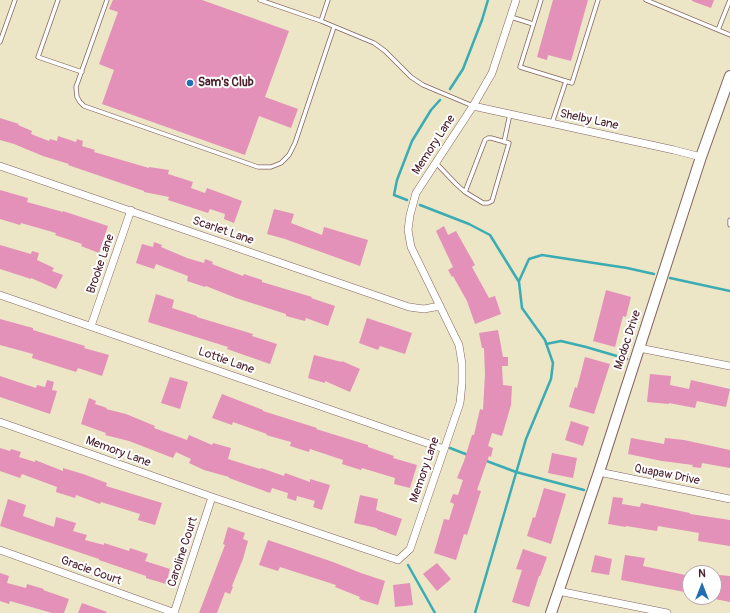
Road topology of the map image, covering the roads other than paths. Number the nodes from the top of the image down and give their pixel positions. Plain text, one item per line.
1 (15, 0) edge
2 (58, 0) edge
3 (107, 0) edge
4 (260, 0) edge
5 (328, 0) edge
6 (516, 0) edge
7 (541, 0) edge
8 (598, 0) edge
9 (646, 0) edge
10 (730, 0) edge
11 (511, 17) junction
12 (320, 21) junction
13 (533, 24) junction
14 (334, 27) junction
15 (718, 30) junction
16 (730, 35) edge
17 (0, 42) edge
18 (82, 72) junction
19 (730, 76) edge
20 (566, 81) junction
21 (472, 106) junction
22 (510, 114) junction
23 (552, 124) junction
24 (504, 142) junction
25 (701, 157) junction
26 (436, 163) junction
27 (0, 166) edge
28 (465, 192) junction
29 (131, 210) junction
30 (730, 220) edge
31 (730, 225) edge
32 (0, 294) edge
33 (440, 306) junction
34 (91, 326) junction
35 (639, 348) junction
36 (730, 366) edge
37 (0, 422) edge
38 (444, 449) junction
39 (599, 472) junction
40 (212, 497) junction
41 (730, 498) edge
42 (0, 550) edge
43 (558, 591) junction
44 (174, 613) edge
45 (552, 613) edge
46 (667, 613) edge

1 - 17 lane
2 - 18 lane
3 - 18 lane
4 - 12 lane
5 - 12 lane
6 - 11 street, Memory Lane
7 - 13 lane
8 - 20 lane
9 - 15 lane
10 - 15 lane
11 - 13 lane
11 - 21 street, Memory Lane
12 - 14 lane
13 - 20 lane
14 - 18 lane
14 - 21 lane
15 - 16 lane
19 - 25 street, Modoc Drive
20 - 23 lane
21 - 22 street, Shelby Lane
21 - 26 street, Memory Lane
22 - 23 street, Shelby Lane
22 - 24 lane
23 - 25 street, Shelby Lane
24 - 28 lane
24 - 28 lane
25 - 35 street, Modoc Drive
26 - 28 lane
26 - 33 street, Memory Lane
27 - 29 street, Scarlet Lane
29 - 33 street, Scarlet Lane
29 - 34 street, Brooke Lane
30 - 31 lane
32 - 34 street, Lottie Lane
33 - 38 street, Memory Lane
34 - 38 street, Lottie Lane
35 - 36 street
35 - 39 street, Modoc Drive
37 - 40 street, Memory Lane
38 - 40 street, Memory Lane
39 - 41 street, Quapaw Drive
39 - 43 street, Modoc Drive
40 - 44 street, Caroline Court
42 - 44 street, Gracie Court
43 - 45 street, Modoc Drive
43 - 46 street

